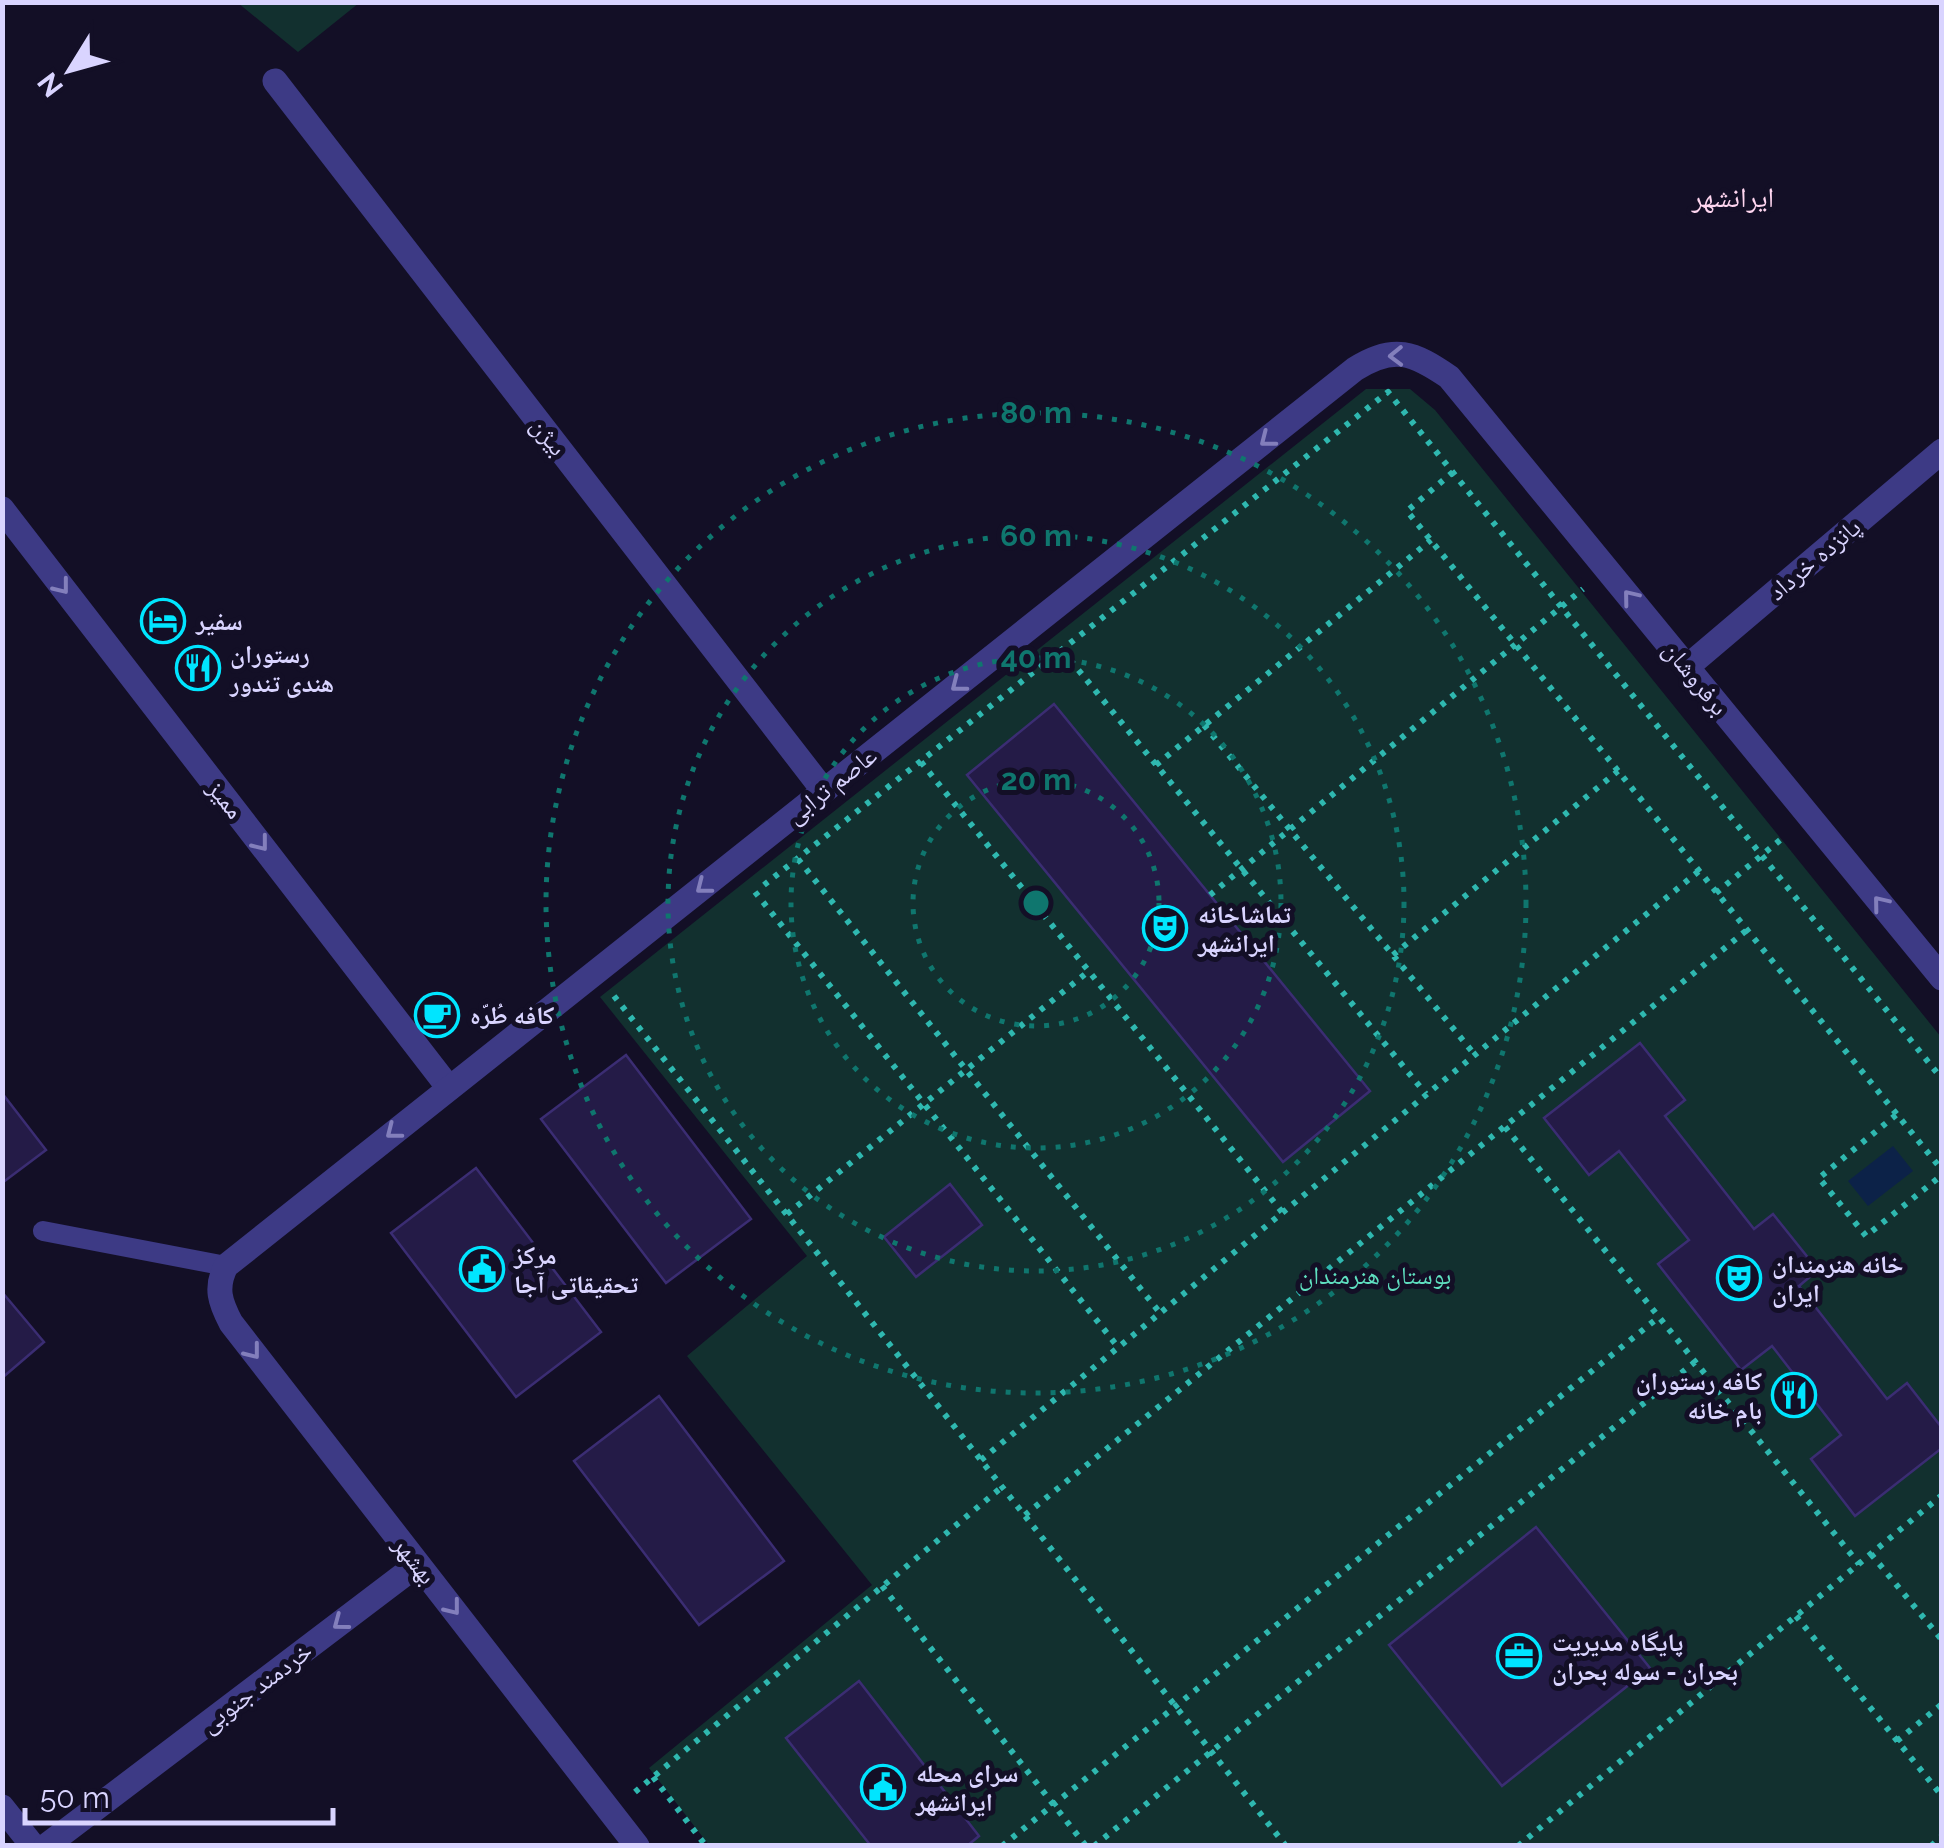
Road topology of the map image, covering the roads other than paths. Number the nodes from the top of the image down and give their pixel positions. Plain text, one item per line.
1 (274, 80) dead end
2 (1450, 377) joint
3 (1942, 451) edge
4 (2, 510) edge
5 (1687, 667) junction
6 (824, 791) junction
7 (1942, 978) edge
8 (449, 1088) junction
9 (44, 1230) dead end
10 (226, 1266) junction
11 (418, 1564) junction
12 (2, 1807) edge
13 (33, 1846) edge
14 (46, 1846) edge
15 (637, 1846) edge

1 - 6 street, بیژن
5 -> 2 street, برفروشان
2 -> 6 street, عاصم ترابی
3 - 5 street, پانزده خرداد
4 -> 8 street, ممیز
7 -> 5 street, برفروشان
6 -> 8 street, عاصم ترابی
8 -> 10 street, عاصم ترابی
9 - 10 lane
10 -> 11 street, بهشهر
11 -> 14 street, خردمند جنوبی
11 -> 15 street, بهشهر
12 - 13 street

